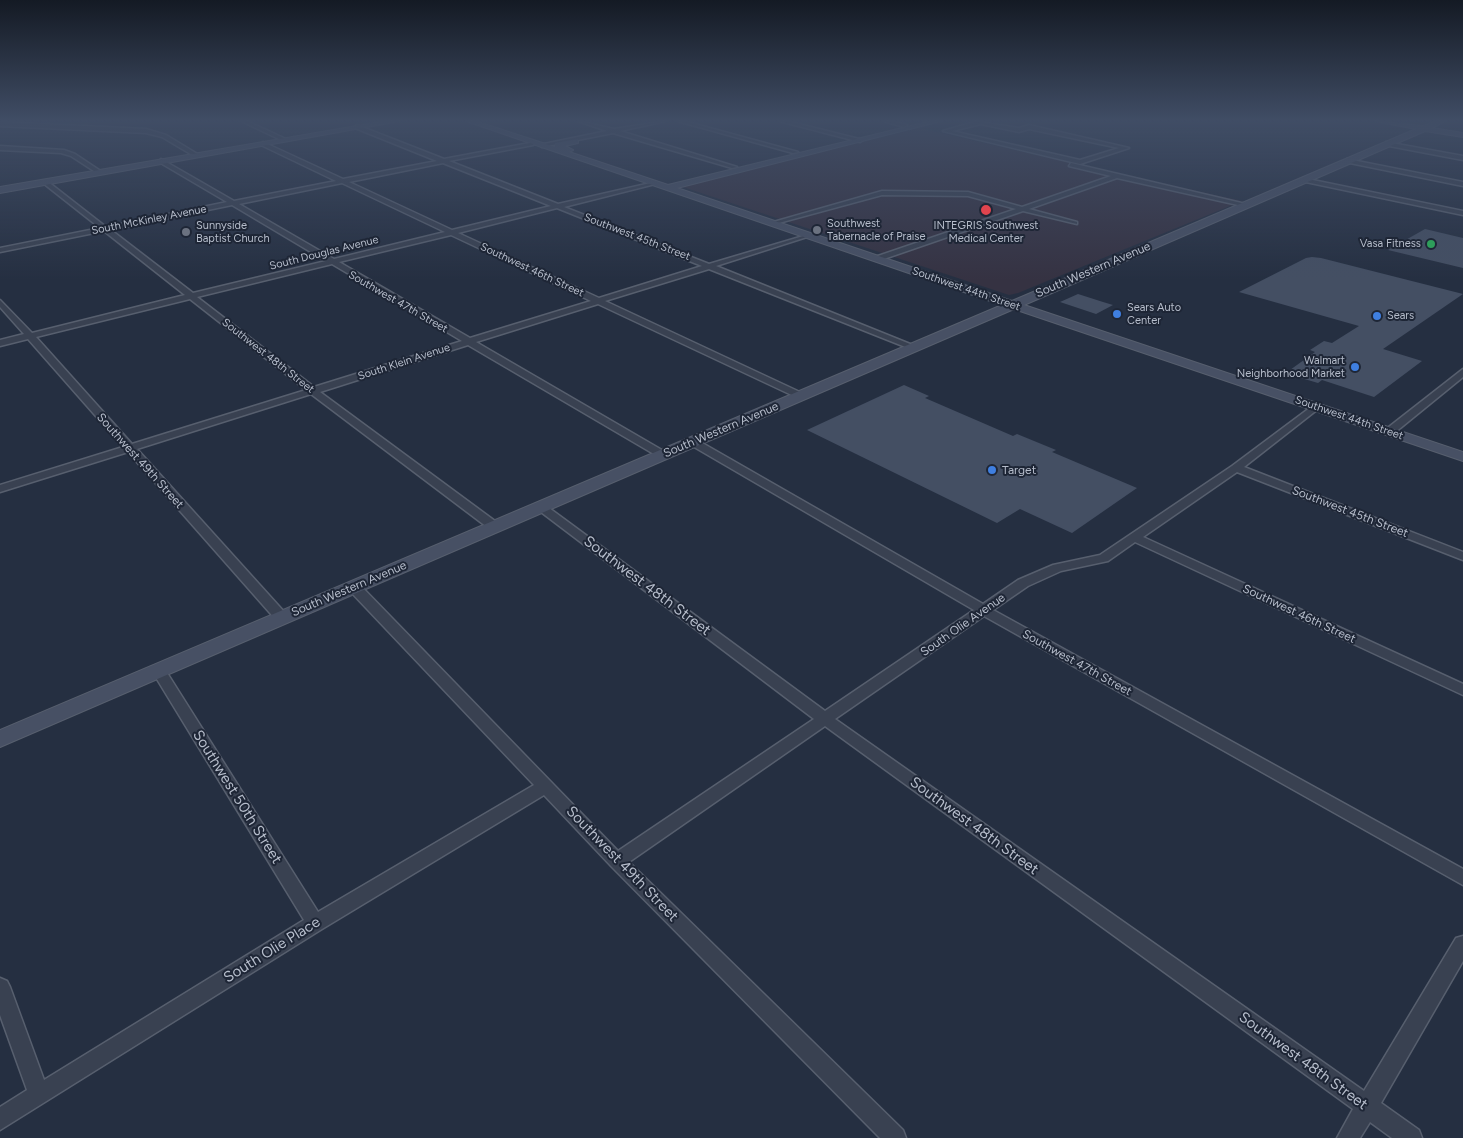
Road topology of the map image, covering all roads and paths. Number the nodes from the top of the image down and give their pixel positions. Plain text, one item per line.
1 (87, 174) edge
2 (183, 174) edge
3 (330, 174) edge
4 (378, 174) edge
5 (476, 174) edge
6 (627, 174) edge
7 (641, 174) edge
8 (705, 174) edge
9 (706, 174) edge
10 (1110, 174) edge
11 (1317, 174) edge
12 (1413, 174) edge
13 (1118, 176) junction
14 (1304, 180) junction
15 (345, 181) junction
16 (45, 182) junction
17 (1463, 184) edge
18 (660, 185) junction
19 (0, 190) edge
20 (232, 204) junction
21 (1246, 205) junction
22 (558, 206) junction
23 (1022, 209) junction
24 (1463, 214) edge
25 (773, 223) junction
26 (1075, 223) dead end
27 (107, 229) junction
28 (453, 233) junction
29 (808, 235) junction
30 (0, 250) edge
31 (878, 259) junction
32 (331, 263) junction
33 (709, 266) junction
34 (191, 296) junction
35 (0, 302) edge
36 (599, 302) junction
37 (1012, 304) junction
38 (29, 336) junction
39 (468, 342) junction
40 (0, 343) edge
41 (916, 348) junction
42 (1463, 372) edge
43 (313, 391) junction
44 (801, 396) junction
45 (1315, 407) junction
46 (1389, 432) junction
47 (693, 442) junction
48 (129, 449) junction
49 (663, 455) junction
50 (1463, 457) edge
51 (1236, 468) junction
52 (0, 489) edge
53 (541, 507) junction
54 (495, 527) junction
55 (1135, 538) junction
56 (1463, 556) edge
57 (354, 587) junction
58 (983, 610) junction
59 (282, 618) junction
60 (160, 671) junction
61 (1463, 690) edge
62 (825, 719) junction
63 (1, 736) edge
64 (546, 786) junction
65 (617, 861) junction
66 (1463, 878) edge
67 (315, 923) junction
68 (1463, 944) edge
69 (0, 987) edge
70 (39, 1095) junction
71 (1367, 1107) junction
72 (0, 1118) edge
73 (895, 1138) edge
74 (1348, 1138) edge
75 (1411, 1138) edge

1 - 16 main road
2 - 20 street, Southwest 47th Street
3 - 15 street, Southwest 46th Street
4 - 15 street, South McKinley Avenue
5 - 22 street, Southwest 45th Street
6 - 18 main road, Southwest 44th Street
7 - 18 main road
8 - 18 main road, South Douglas Avenue
9 - 18 main road, South Douglas Avenue
10 - 13 street
11 - 14 main road, South Western Avenue
12 - 17 street
13 - 21 street
13 - 23 street
14 - 21 main road, South Western Avenue
14 - 24 street
15 - 20 street, South McKinley Avenue
15 - 28 street, Southwest 46th Street
16 - 19 main road
16 - 27 street, Southwest 48th Street
18 - 22 street, South Douglas Avenue
18 - 25 main road, Southwest 44th Street
20 - 27 street, South McKinley Avenue
20 - 32 street, Southwest 47th Street
21 - 37 main road, South Western Avenue
22 - 28 street, South Douglas Avenue
22 - 33 street, Southwest 45th Street
23 - 25 street
23 - 26 street
23 - 31 street
25 - 29 main road, Southwest 44th Street
27 - 30 street, South McKinley Avenue
27 - 34 street, Southwest 48th Street
28 - 32 street, South Douglas Avenue
28 - 36 street, Southwest 46th Street
29 - 31 main road, Southwest 44th Street
29 - 33 street, South Klein Avenue
31 - 37 main road, Southwest 44th Street
32 - 34 street, South Douglas Avenue
32 - 39 street, Southwest 47th Street
33 - 36 street, South Klein Avenue
33 - 41 street, Southwest 45th Street
34 - 38 street, South Douglas Avenue
34 - 43 street, Southwest 48th Street
35 - 38 street, Southwest 49th Street
36 - 39 street, South Klein Avenue
36 - 44 street, Southwest 46th Street
37 - 41 main road, South Western Avenue
37 - 45 main road, Southwest 44th Street
38 - 40 street, South Douglas Avenue
38 - 48 street, Southwest 49th Street
39 - 43 street, South Klein Avenue
39 - 49 street, Southwest 47th Street
41 - 44 main road, South Western Avenue
42 - 46 street
43 - 48 street, South Klein Avenue
43 - 54 street, Southwest 48th Street
44 - 47 main road, South Western Avenue
45 - 46 main road, Southwest 44th Street
45 - 51 street, South Olie Avenue
46 - 50 main road, Southwest 44th Street
47 - 49 main road, South Western Avenue
47 - 58 street, Southwest 47th Street
48 - 52 street, South Klein Avenue
48 - 59 street, Southwest 49th Street
49 - 53 main road, South Western Avenue
51 - 55 street, South Olie Avenue
51 - 56 street, Southwest 45th Street
53 - 54 main road, South Western Avenue
53 - 62 street, Southwest 48th Street
54 - 57 main road, South Western Avenue
55 - 58 street, South Olie Avenue
55 - 61 street, Southwest 46th Street
57 - 59 main road, South Western Avenue
57 - 64 street, Southwest 49th Street
58 - 62 street, South Olie Avenue
58 - 66 street, Southwest 47th Street
59 - 60 main road, South Western Avenue
60 - 63 main road, South Western Avenue
60 - 67 street, Southwest 50th Street
62 - 65 street, South Olie Avenue
62 - 71 street, Southwest 48th Street
64 - 65 street, Southwest 49th Street
64 - 67 street, South Olie Place
65 - 73 street, Southwest 49th Street
67 - 70 street, South Olie Place
68 - 71 street
69 - 70 street
70 - 72 street, South Olie Place
71 - 74 street
71 - 75 street, Southwest 48th Street

